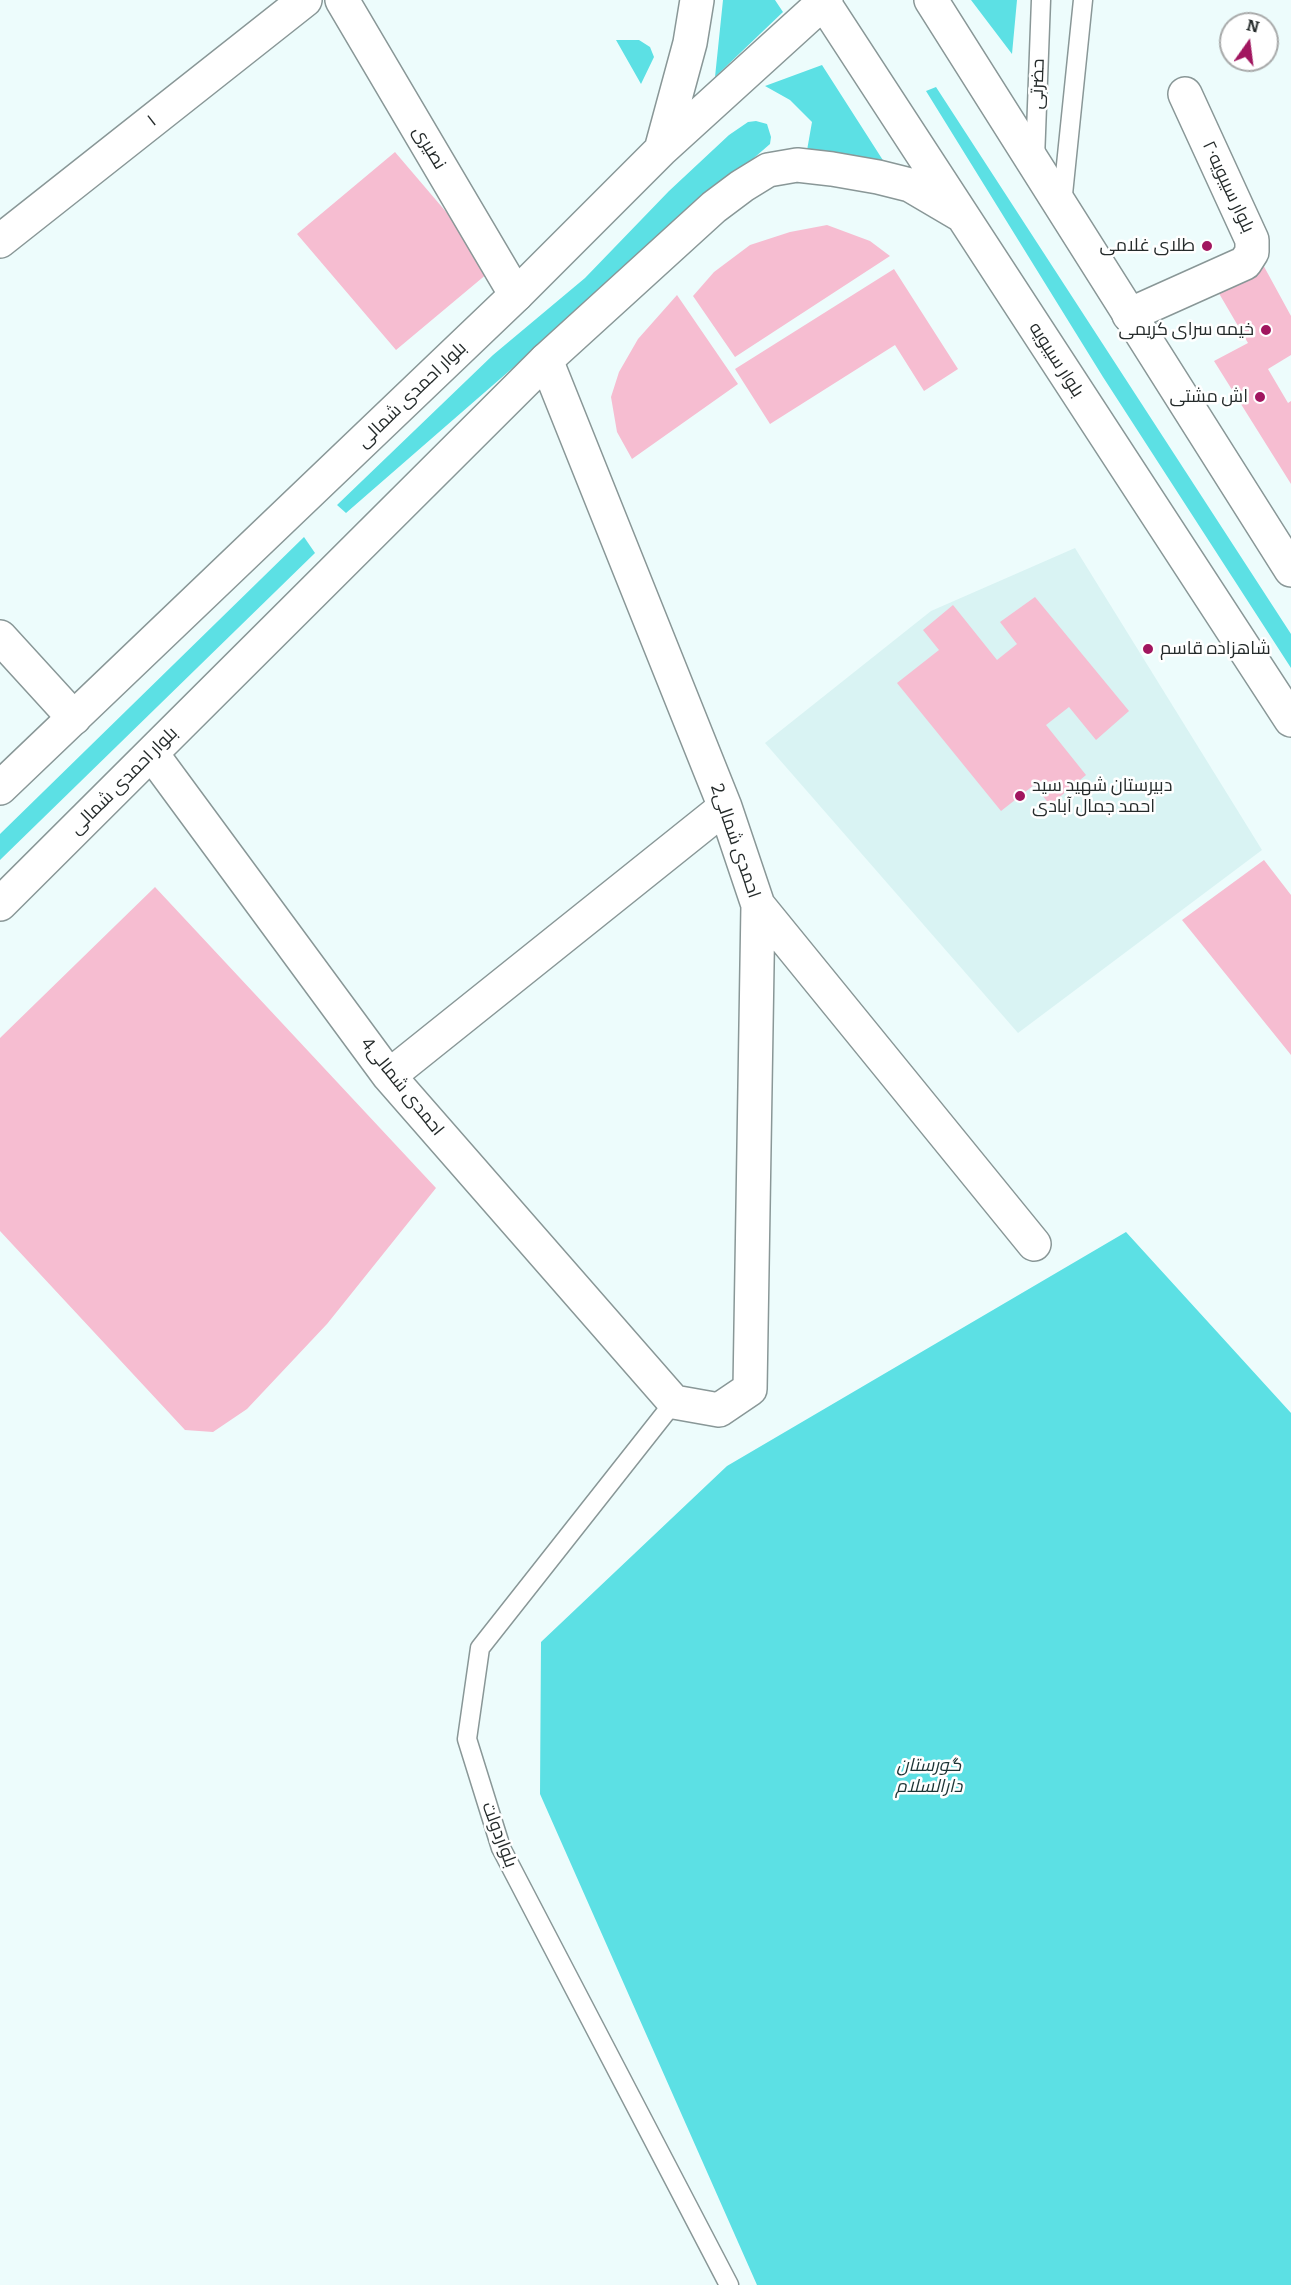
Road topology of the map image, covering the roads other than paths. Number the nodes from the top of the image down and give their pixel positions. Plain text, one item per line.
1 (305, 0) edge
2 (342, 0) edge
3 (697, 0) edge
4 (931, 0) edge
5 (1041, 0) edge
6 (1083, 0) edge
7 (824, 1) edge
8 (1185, 94) dead end
9 (661, 150) junction
10 (1035, 167) junction
11 (1062, 208) junction
12 (961, 215) junction
13 (0, 241) edge
14 (516, 295) junction
15 (1129, 315) junction
16 (546, 360) junction
17 (1291, 570) edge
18 (0, 637) edge
19 (74, 718) junction
20 (1291, 720) edge
21 (152, 754) junction
22 (0, 788) edge
23 (725, 807) junction
24 (0, 904) edge
25 (758, 905) junction
26 (389, 1076) junction
27 (1035, 1244) dead end
28 (674, 1402) junction
29 (729, 2285) edge

1 - 13 main road, ۱
2 - 14 main road, نصیری
3 - 9 main road
4 - 10 main road
5 - 10 lane, حضرتی
6 - 11 lane
7 - 9 main road, بلوار احمدی شمالی
7 - 12 main road, بلوار سیبویه
8 - 15 main road, بلوار سیبویه۲۰
9 - 14 main road, بلوار احمدی شمالی
10 - 11 main road
11 - 15 main road
12 - 16 main road, بلوار احمدی شمالی
12 - 20 main road, بلوار سیبویه
14 - 19 main road, بلوار احمدی شمالی
15 - 17 main road
16 - 21 main road, بلوار احمدی شمالی
16 - 23 main road, 2احمدی شمالی
18 - 19 main road
19 - 22 main road, بلوار احمدی شمالی
21 - 24 main road, بلوار احمدی شمالی
21 - 26 main road, 4احمدی شمالی
23 - 25 main road, 2احمدی شمالی
23 - 26 main road
25 - 27 main road
25 - 28 main road, 2احمدی شمالی
26 - 28 main road, 4احمدی شمالی
28 - 29 lane, بلواردولت

